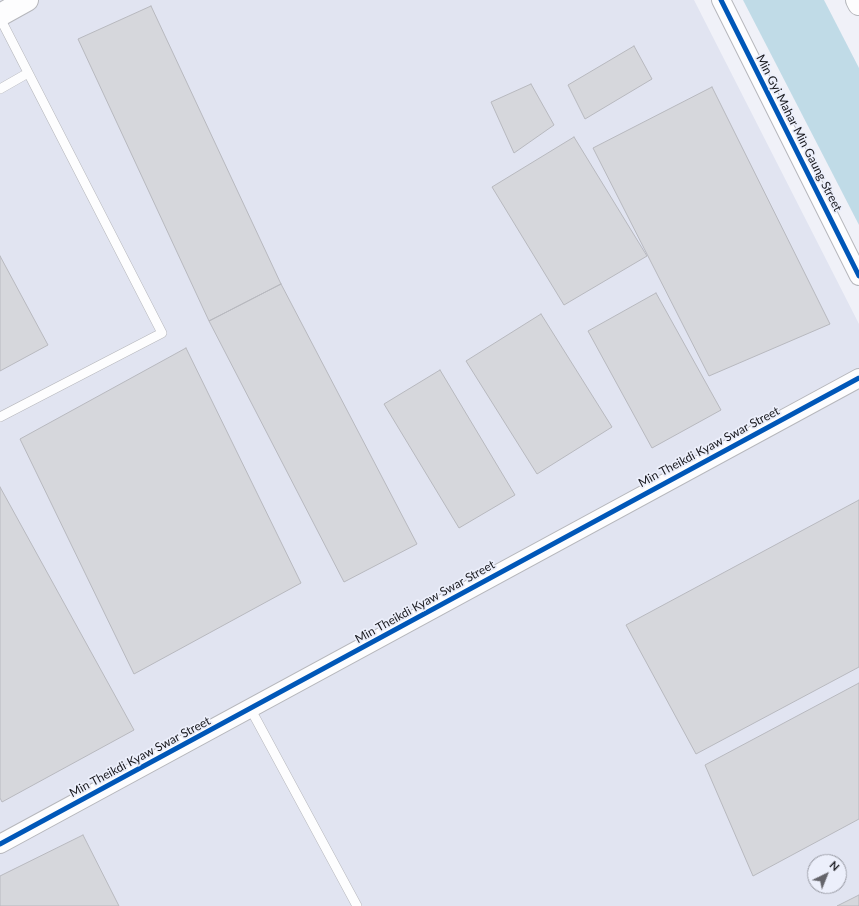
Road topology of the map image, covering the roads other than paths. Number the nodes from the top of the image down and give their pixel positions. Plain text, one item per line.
1 (27, 0) edge
2 (720, 0) edge
3 (857, 0) edge
4 (859, 4) edge
5 (0, 16) edge
6 (28, 73) junction
7 (0, 89) edge
8 (859, 276) edge
9 (859, 378) edge
10 (0, 417) edge
11 (250, 708) junction
12 (0, 844) edge
13 (357, 906) edge

1 - 5 street
2 - 8 street, Min Gyi Mahar Min Gaung Street
3 - 4 street
5 - 6 lane
6 - 7 lane
6 - 10 lane
9 - 11 street, Min Theikdi Kyaw Swar Street
11 - 12 street, Min Theikdi Kyaw Swar Street
11 - 13 lane

